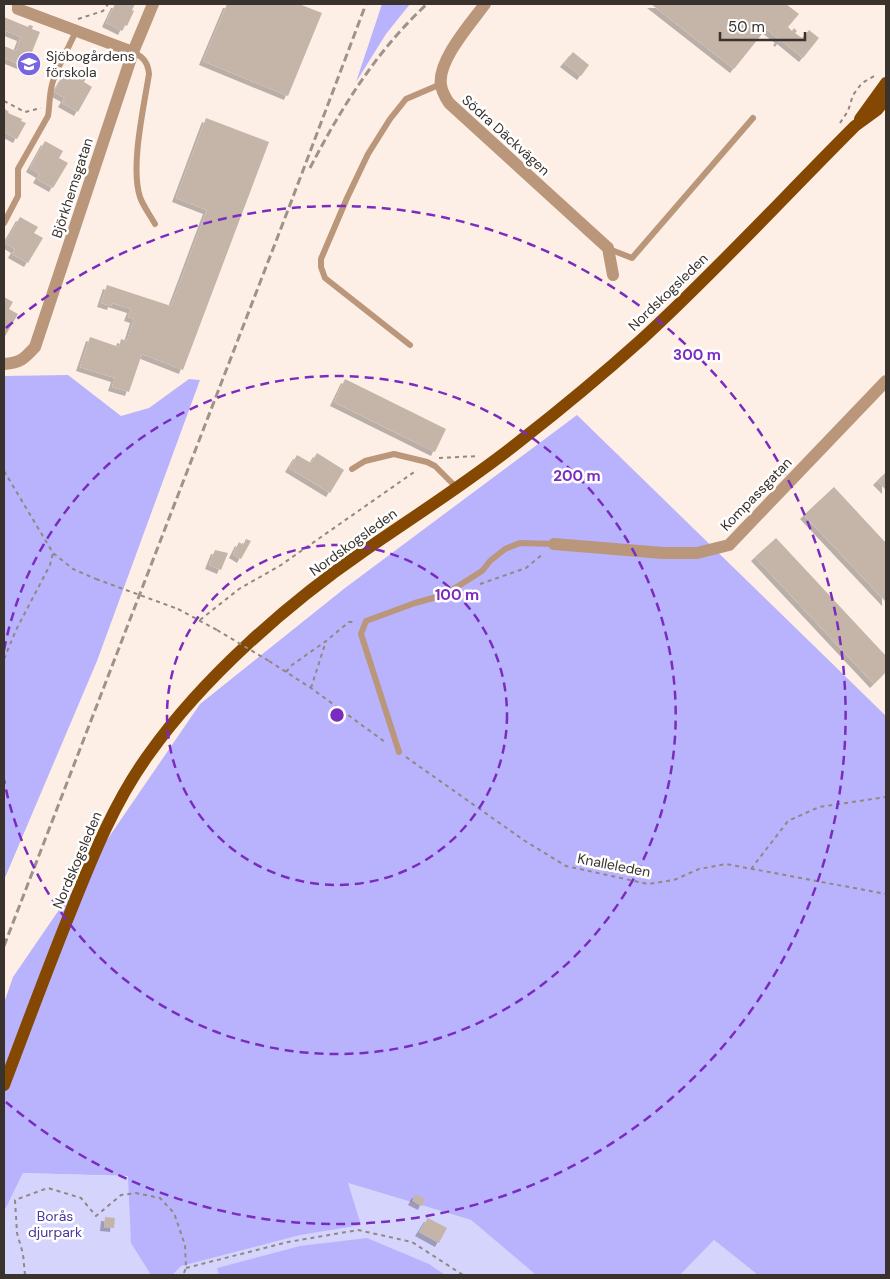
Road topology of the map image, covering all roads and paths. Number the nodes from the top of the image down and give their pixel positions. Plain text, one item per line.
1 (108, 4) edge
2 (153, 4) edge
3 (485, 4) edge
4 (18, 6) edge
5 (70, 29) junction
6 (132, 52) junction
7 (883, 78) edge
8 (441, 84) junction
9 (886, 100) edge
10 (4, 101) edge
11 (49, 101) junction
12 (753, 118) dead end
13 (839, 124) dead end
14 (855, 126) junction
15 (4, 223) edge
16 (155, 224) dead end
17 (608, 248) junction
18 (613, 275) dead end
19 (410, 345) dead end
20 (4, 364) edge
21 (886, 381) edge
22 (483, 455) dead end
23 (427, 462) junction
24 (352, 468) dead end
25 (4, 471) edge
26 (457, 488) junction
27 (554, 544) joint
28 (53, 553) junction
29 (200, 620) junction
30 (349, 622) dead end
31 (326, 641) junction
32 (4, 659) edge
33 (286, 672) junction
34 (311, 688) junction
35 (399, 752) junction
36 (886, 797) edge
37 (751, 869) junction
38 (886, 894) edge
39 (4, 1085) edge
40 (186, 1268) junction
41 (25, 1275) edge
42 (183, 1275) edge
43 (463, 1275) edge

1 - 5 path
2 - 6 street, Björkhemsgatan
3 - 8 street
4 - 5 street
5 - 6 street
5 - 11 lane
6 - 16 lane
6 - 20 street, Björkhemsgatan
7 - 13 path
7 - 14 main road, Nordskogsleden
8 - 17 street, Södra Däckvägen
8 - 19 lane
9 - 14 main road, Nordskogsleden
10 - 11 path
11 - 15 lane
12 - 17 lane
14 - 26 main road, Nordskogsleden
17 - 18 street
21 - 27 street, Kompassgatan
22 - 23 path
23 - 24 lane
23 - 26 lane
23 - 29 path
25 - 28 path
26 - 39 main road, Nordskogsleden
27 - 35 lane
28 - 29 path, Knalleleden, bridge
28 - 32 path
29 - 33 path, Knalleleden, bridge
30 - 31 path
31 - 33 path
31 - 34 path
33 - 34 path, Knalleleden
34 - 35 path, Knalleleden
35 - 37 path, Knalleleden
36 - 37 path
37 - 38 path, Knalleleden
40 - 41 path
40 - 42 path
40 - 43 path

